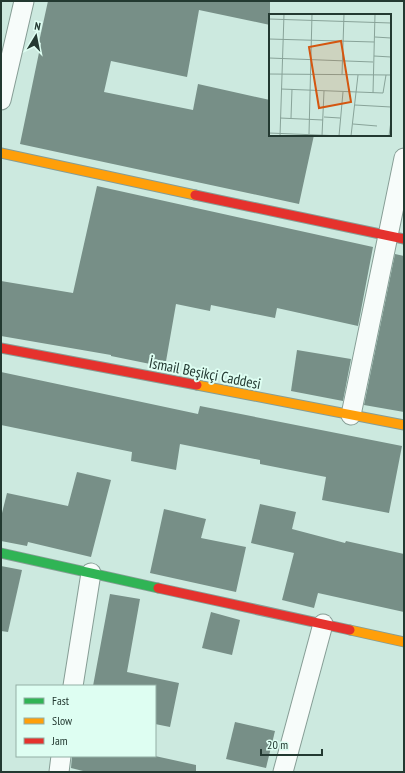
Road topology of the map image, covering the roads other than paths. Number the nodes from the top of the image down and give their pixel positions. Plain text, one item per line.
1 (24, 1) edge
2 (1, 100) edge
3 (1, 153) edge
4 (404, 158) edge
5 (396, 238) edge
6 (1, 348) edge
7 (351, 414) junction
8 (404, 425) edge
9 (1, 553) edge
10 (91, 573) junction
11 (322, 624) junction
12 (404, 642) edge
13 (73, 685) edge
14 (61, 757) edge
15 (59, 772) edge
16 (283, 772) edge

1 - 2 street
3 - 5 street
4 - 5 street
5 - 7 street
6 - 7 street, İsmail Beşikçi Caddesi
7 - 8 street, İsmail Beşikçi Caddesi
9 - 10 street
10 - 11 street
10 - 13 street
11 - 12 street
11 - 16 street
14 - 15 street

